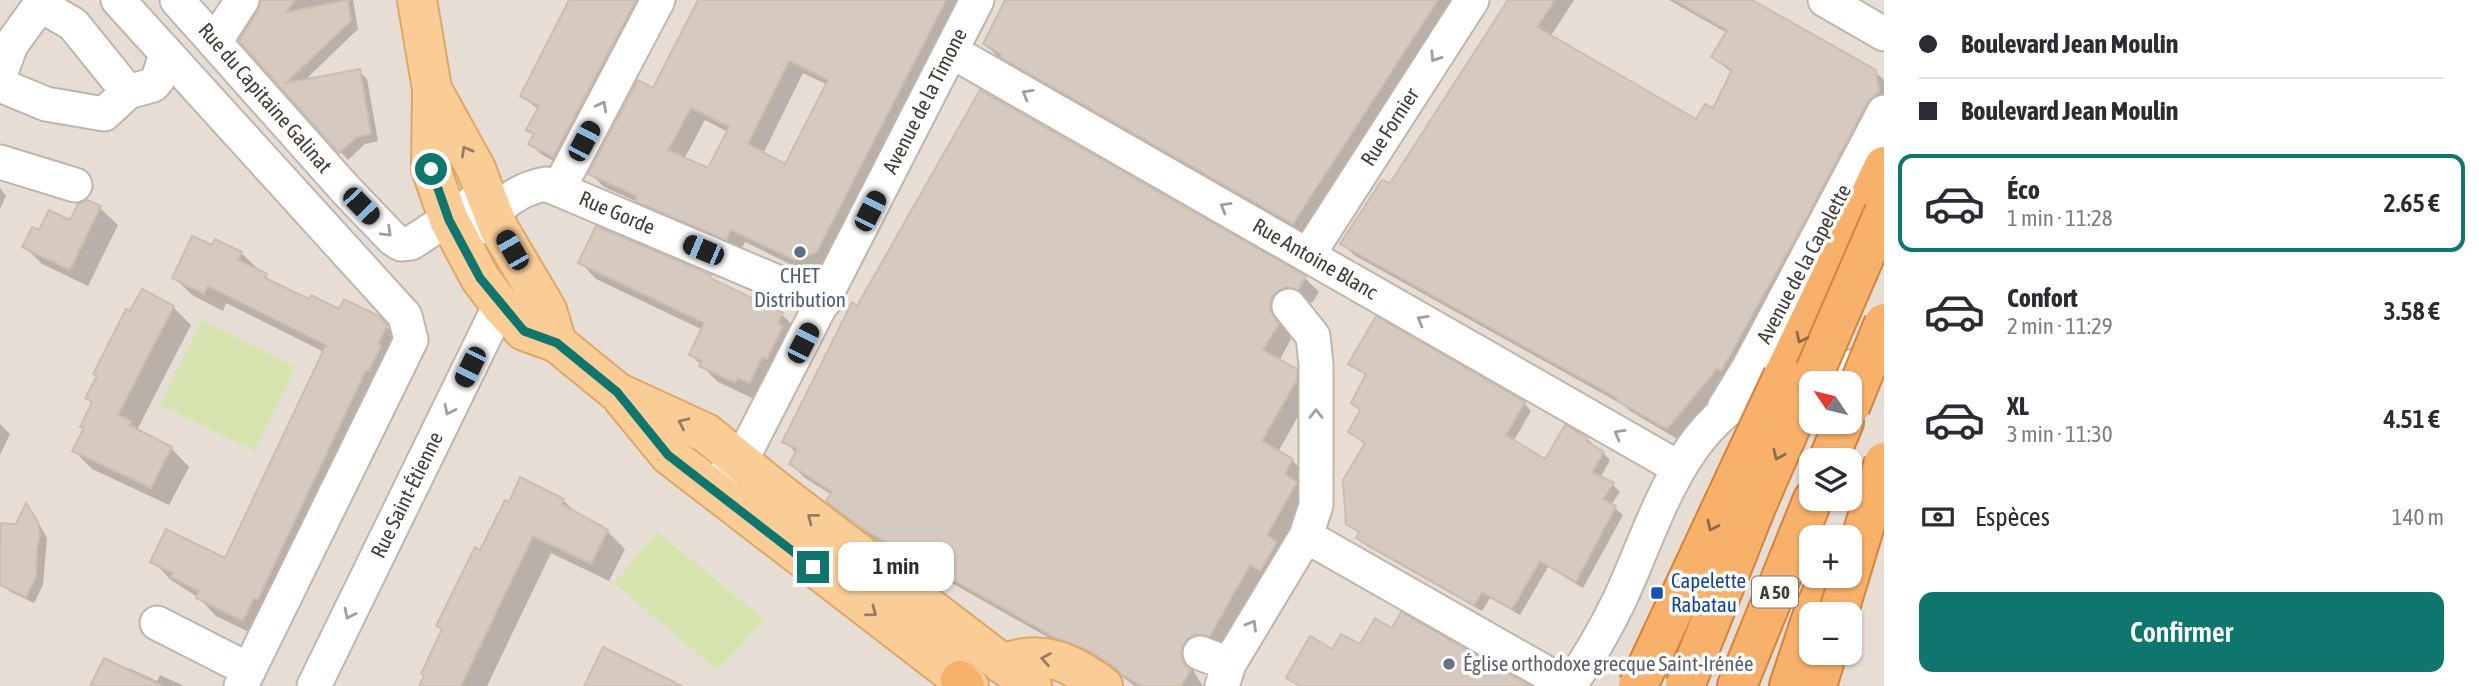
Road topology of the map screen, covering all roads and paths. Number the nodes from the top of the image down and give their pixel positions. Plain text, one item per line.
1 (118, 0) edge
2 (177, 0) edge
3 (242, 0) edge
4 (417, 0) edge
5 (658, 0) edge
6 (977, 0) edge
7 (1472, 0) edge
8 (1825, 0) edge
9 (1884, 34) edge
10 (215, 42) junction
11 (951, 51) junction
12 (166, 54) junction
13 (0, 75) edge
14 (0, 85) edge
15 (432, 89) junction
16 (128, 92) junction
17 (1884, 112) edge
18 (0, 162) edge
19 (1884, 166) edge
20 (75, 186) dead end
21 (559, 188) junction
22 (489, 203) junction
23 (1884, 212) edge
24 (455, 231) junction
25 (1308, 254) junction
26 (824, 302) junction
27 (500, 305) junction
28 (1289, 306) dead end
29 (1884, 323) edge
30 (557, 343) junction
31 (1884, 350) edge
32 (1884, 360) edge
33 (1833, 370) junction
34 (1862, 377) edge
35 (617, 392) junction
36 (1720, 414) junction
37 (1884, 442) edge
38 (740, 461) junction
39 (1884, 462) edge
40 (1679, 468) junction
41 (702, 481) junction
42 (1884, 502) edge
43 (1808, 511) edge
44 (1850, 525) edge
45 (1306, 536) junction
46 (1842, 602) edge
47 (1843, 602) edge
48 (157, 623) dead end
49 (1799, 656) edge
50 (1002, 664) junction
51 (1818, 665) edge
52 (1821, 665) edge
53 (1217, 668) edge
54 (245, 678) edge
55 (964, 684) edge
56 (314, 686) edge
57 (1032, 686) edge
58 (1103, 686) edge
59 (1569, 686) edge
60 (1638, 686) edge
61 (1685, 686) edge
62 (1737, 686) edge
63 (1789, 686) edge
64 (1808, 686) edge
65 (1817, 686) edge

1 - 12 street
2 - 10 street, Rue du Capitaine Galinat
3 - 10 street
4 - 15 main road
21 -> 5 street
6 - 11 street, Avenue de la Timone
7 -> 25 street, Rue Fornier
8 - 9 street
10 -> 24 street, Rue du Capitaine Galinat
25 -> 11 street, Rue Antoine Blanc
11 - 26 street, Avenue de la Timone
12 - 16 street
12 - 54 street
13 - 16 street
14 - 16 street
22 -> 15 main road
15 - 24 main road
17 - 36 street, Avenue de la Capelette
18 - 20 street
19 -> 60 highway, bridge
21 - 22 street, Rue Gorde
21 - 26 street, Rue Gorde
22 - 24 street, Rue du Capitaine Galinat
22 - 30 main road
23 -> 61 highway, A 50, bridge
24 - 27 main road
40 -> 25 street, Rue Antoine Blanc
26 - 38 street, Avenue de la Timone
27 - 30 main road
27 -> 56 street, Rue Saint-Étienne
45 -> 28 street
29 - 34 highway, bridge
30 - 35 main road
31 - 33 street, Avenue de la Capelette
32 - 33 street, Avenue de la Capelette
33 - 36 street, Avenue de la Capelette
38 -> 35 main road
35 - 41 main road
36 - 40 street, Avenue de la Capelette
37 - 44 highway
38 - 41 street, Avenue de la Timone
50 -> 38 main road
39 - 46 highway, bridge
40 - 59 street, Avenue de la Capelette
41 -> 55 main road
42 - 47 street
43 - 62 highway, A 50
53 -> 45 street
45 - 59 street
48 - 54 street
49 - 63 highway
50 - 57 main road
58 -> 50 main road
51 - 64 street
52 - 65 highway

